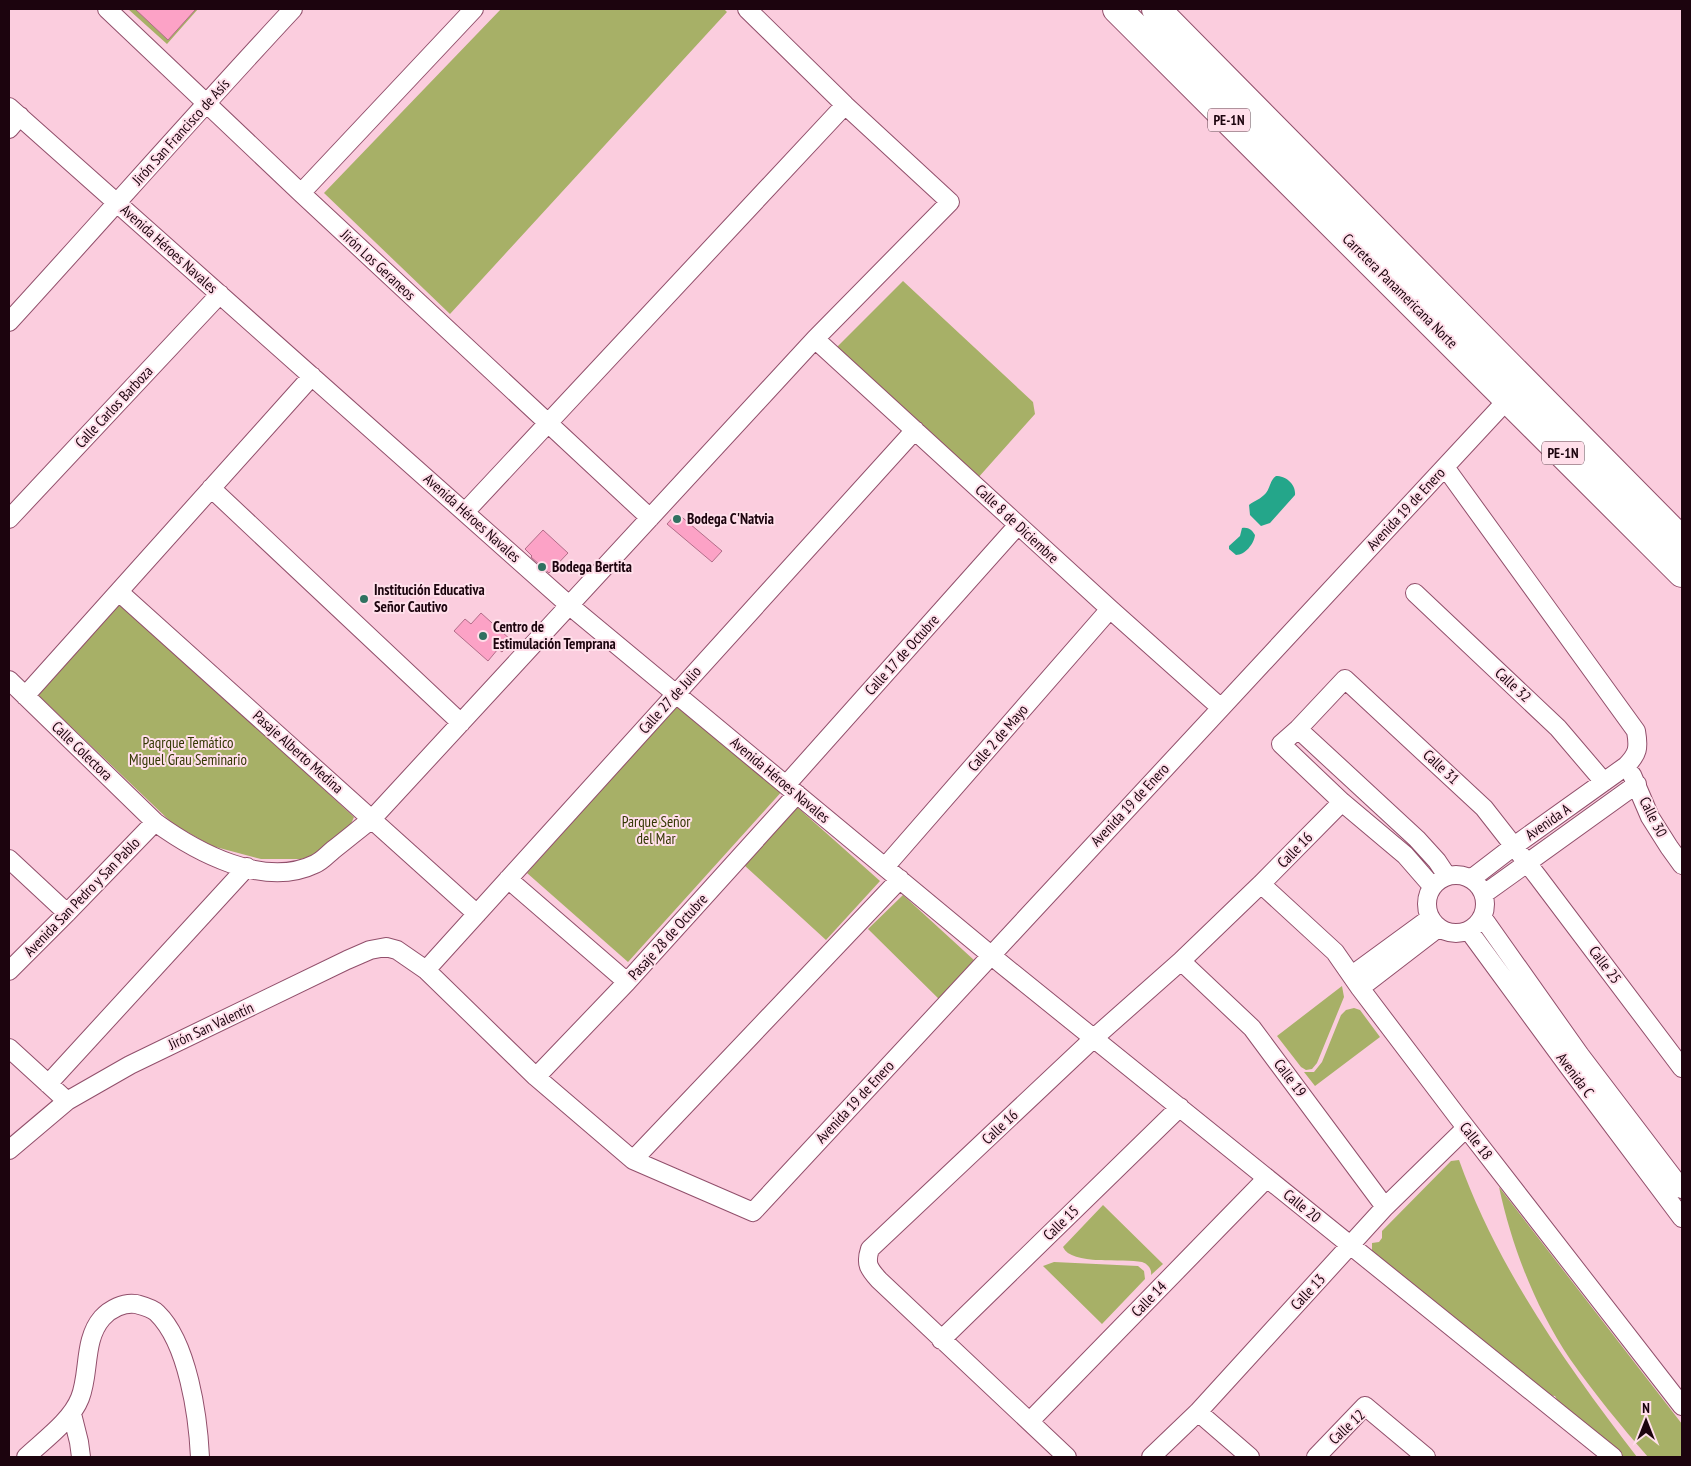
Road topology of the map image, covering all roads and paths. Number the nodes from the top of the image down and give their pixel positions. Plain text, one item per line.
1 (107, 9) edge
2 (293, 9) edge
3 (474, 9) edge
4 (747, 9) edge
5 (1117, 9) edge
6 (1156, 9) edge
7 (206, 102) junction
8 (845, 105) junction
9 (12, 117) edge
10 (301, 193) junction
11 (118, 203) junction
12 (220, 294) junction
13 (9, 322) edge
14 (815, 339) junction
15 (312, 376) junction
16 (1508, 398) junction
17 (548, 423) junction
18 (915, 430) junction
19 (1445, 466) junction
20 (212, 488) junction
21 (465, 512) junction
22 (650, 518) junction
23 (9, 519) edge
24 (1018, 525) junction
25 (1682, 541) edge
26 (1682, 573) edge
27 (119, 592) junction
28 (1415, 593) dead end
29 (570, 606) junction
30 (1110, 609) junction
31 (9, 680) edge
32 (676, 694) junction
33 (25, 696) junction
34 (1221, 708) junction
35 (461, 723) junction
36 (1298, 729) junction
37 (1626, 766) junction
38 (1604, 782) junction
39 (1637, 784) junction
40 (792, 790) junction
41 (1342, 802) junction
42 (372, 819) junction
43 (155, 822) junction
44 (1514, 846) junction
45 (9, 859) edge
46 (1528, 863) junction
47 (1682, 865) edge
48 (885, 867) junction
49 (247, 868) junction
50 (508, 879) junction
51 (900, 879) junction
52 (1472, 879) junction
53 (1440, 881) junction
54 (1261, 884) junction
55 (1484, 894) junction
56 (67, 913) junction
57 (477, 914) junction
58 (1483, 918) junction
59 (1434, 923) junction
60 (1469, 931) junction
61 (998, 960) junction
62 (1181, 961) junction
63 (426, 970) junction
64 (9, 971) edge
65 (1356, 981) junction
66 (627, 982) junction
67 (1094, 1038) junction
68 (9, 1048) edge
69 (1682, 1068) edge
70 (536, 1077) junction
71 (48, 1084) junction
72 (67, 1101) junction
73 (1180, 1107) junction
74 (1466, 1128) junction
75 (9, 1150) edge
76 (633, 1160) junction
77 (1267, 1178) junction
78 (1682, 1189) edge
79 (1385, 1207) junction
80 (753, 1212) joint
81 (1682, 1218) edge
82 (1352, 1246) junction
83 (941, 1340) junction
84 (1682, 1406) edge
85 (1198, 1412) junction
86 (72, 1414) junction
87 (1030, 1421) junction
88 (26, 1457) edge
89 (81, 1457) edge
90 (200, 1457) edge
91 (1067, 1457) edge
92 (1151, 1457) edge
93 (1250, 1457) edge
94 (1316, 1457) edge
95 (1426, 1457) edge
96 (1614, 1457) edge

1 - 7 street, Jirón Los Geraneos
2 - 7 street, Jirón San Francisco de Asís
3 - 10 street
4 - 8 street
5 - 16 highway, Carretera Panamericana Norte / PE-1N
6 - 25 highway, Carretera Panamericana Norte / PE-1N
7 - 10 street, Jirón Los Geraneos
7 - 11 street, Jirón San Francisco de Asís
8 - 14 street, Calle Colectora
8 - 17 street
9 - 11 street, Avenida Héroes Navales
10 - 17 street, Jirón Los Geraneos
11 - 12 street, Avenida Héroes Navales
11 - 13 street, Jirón San Francisco de Asís
12 - 15 street, Avenida Héroes Navales
12 - 23 street, Calle Carlos Barboza
14 - 18 street, Calle 8 de Diciembre
14 - 22 street, Calle Colectora
15 - 20 street
15 - 21 street, Avenida Héroes Navales
16 - 19 street, Avenida 19 de Enero
16 - 26 highway, Carretera Panamericana Norte / PE-1N
17 - 21 street
17 - 22 street, Jirón Los Geraneos
18 - 24 street, Calle 8 de Diciembre
18 - 32 street, Calle 27 de Julio
19 - 34 street, Avenida 19 de Enero
19 - 37 street
20 - 27 street
20 - 35 street
21 - 29 street, Avenida Héroes Navales
22 - 29 street, Calle Colectora
24 - 30 street, Calle 8 de Diciembre
24 - 40 street, Calle 17 de Octubre
27 - 33 street
27 - 42 street, Pasaje Alberto Medina
28 - 38 street, Calle 32
29 - 32 street, Avenida Héroes Navales
29 - 35 street, Calle Colectora
30 - 34 street, Calle 8 de Diciembre
30 - 48 street, Calle 2 de Mayo
31 - 33 street, Calle Colectora
32 - 40 street, Avenida Héroes Navales
32 - 50 street, Calle 27 de Julio
33 - 43 street, Calle Colectora
34 - 61 street, Avenida 19 de Enero
35 - 42 street, Calle Colectora
36 - 41 street
36 - 44 street, Calle 31
36 - 53 street
37 - 38 street, Avenida A
37 - 39 street, Calle 30
38 - 44 street, Avenida A
39 - 46 street, Avenida A
39 - 47 street, Calle 30
40 - 48 street, Avenida Héroes Navales
40 - 66 street, Pasaje 28 de Octubre
41 - 53 street
41 - 54 street, Calle 16
42 - 49 street, Calle Colectora
42 - 57 street, Pasaje Alberto Medina
43 - 49 street, Calle Colectora
43 - 56 street, Avenida San Pedro y San Pablo
44 - 46 street, Calle 31
44 - 52 street, Avenida A
45 - 56 street
46 - 55 street, Avenida A
46 - 69 street, Calle 25
48 - 51 street, Avenida Héroes Navales
49 - 71 street
50 - 57 street, Calle 27 de Julio
50 - 66 street
51 - 61 street, Avenida Héroes Navales
51 - 76 street
52 - 53 street
52 - 55 street
53 - 59 street
54 - 62 street, Calle 16
54 - 65 street, Calle 18
55 - 58 street
56 - 64 street, Avenida San Pedro y San Pablo
57 - 63 street, Calle 27 de Julio
58 - 60 street
58 - 78 street, Avenida C
59 - 60 street
59 - 65 street
60 - 81 street, Avenida C
61 - 67 street, Calle 20
61 - 80 street, Avenida 19 de Enero
62 - 67 street, Calle 16
62 - 79 street, Calle 19
63 - 70 street, Jirón San Valentín
63 - 72 street, Jirón San Valentín
65 - 74 street, Calle 18
66 - 70 street, Pasaje 28 de Octubre
67 - 73 street, Calle 20
67 - 83 street, Calle 16
68 - 71 street
70 - 76 street, Jirón San Valentín
71 - 72 street
72 - 75 street, Jirón San Valentín
73 - 77 street, Calle 20
73 - 83 street, Calle 15
74 - 79 street, Calle 13
74 - 84 street, Calle 18
76 - 80 street, Jirón San Valentín
77 - 82 street, Calle 20
77 - 87 street, Calle 14
79 - 82 street, Calle 13
82 - 85 street, Calle 13
82 - 96 street, Calle 20
83 - 87 street, Calle 16
85 - 92 street, Calle 13
85 - 93 street
86 - 88 street
86 - 89 street
86 - 90 street
87 - 91 street, Calle 16
94 - 95 street, Calle 12

